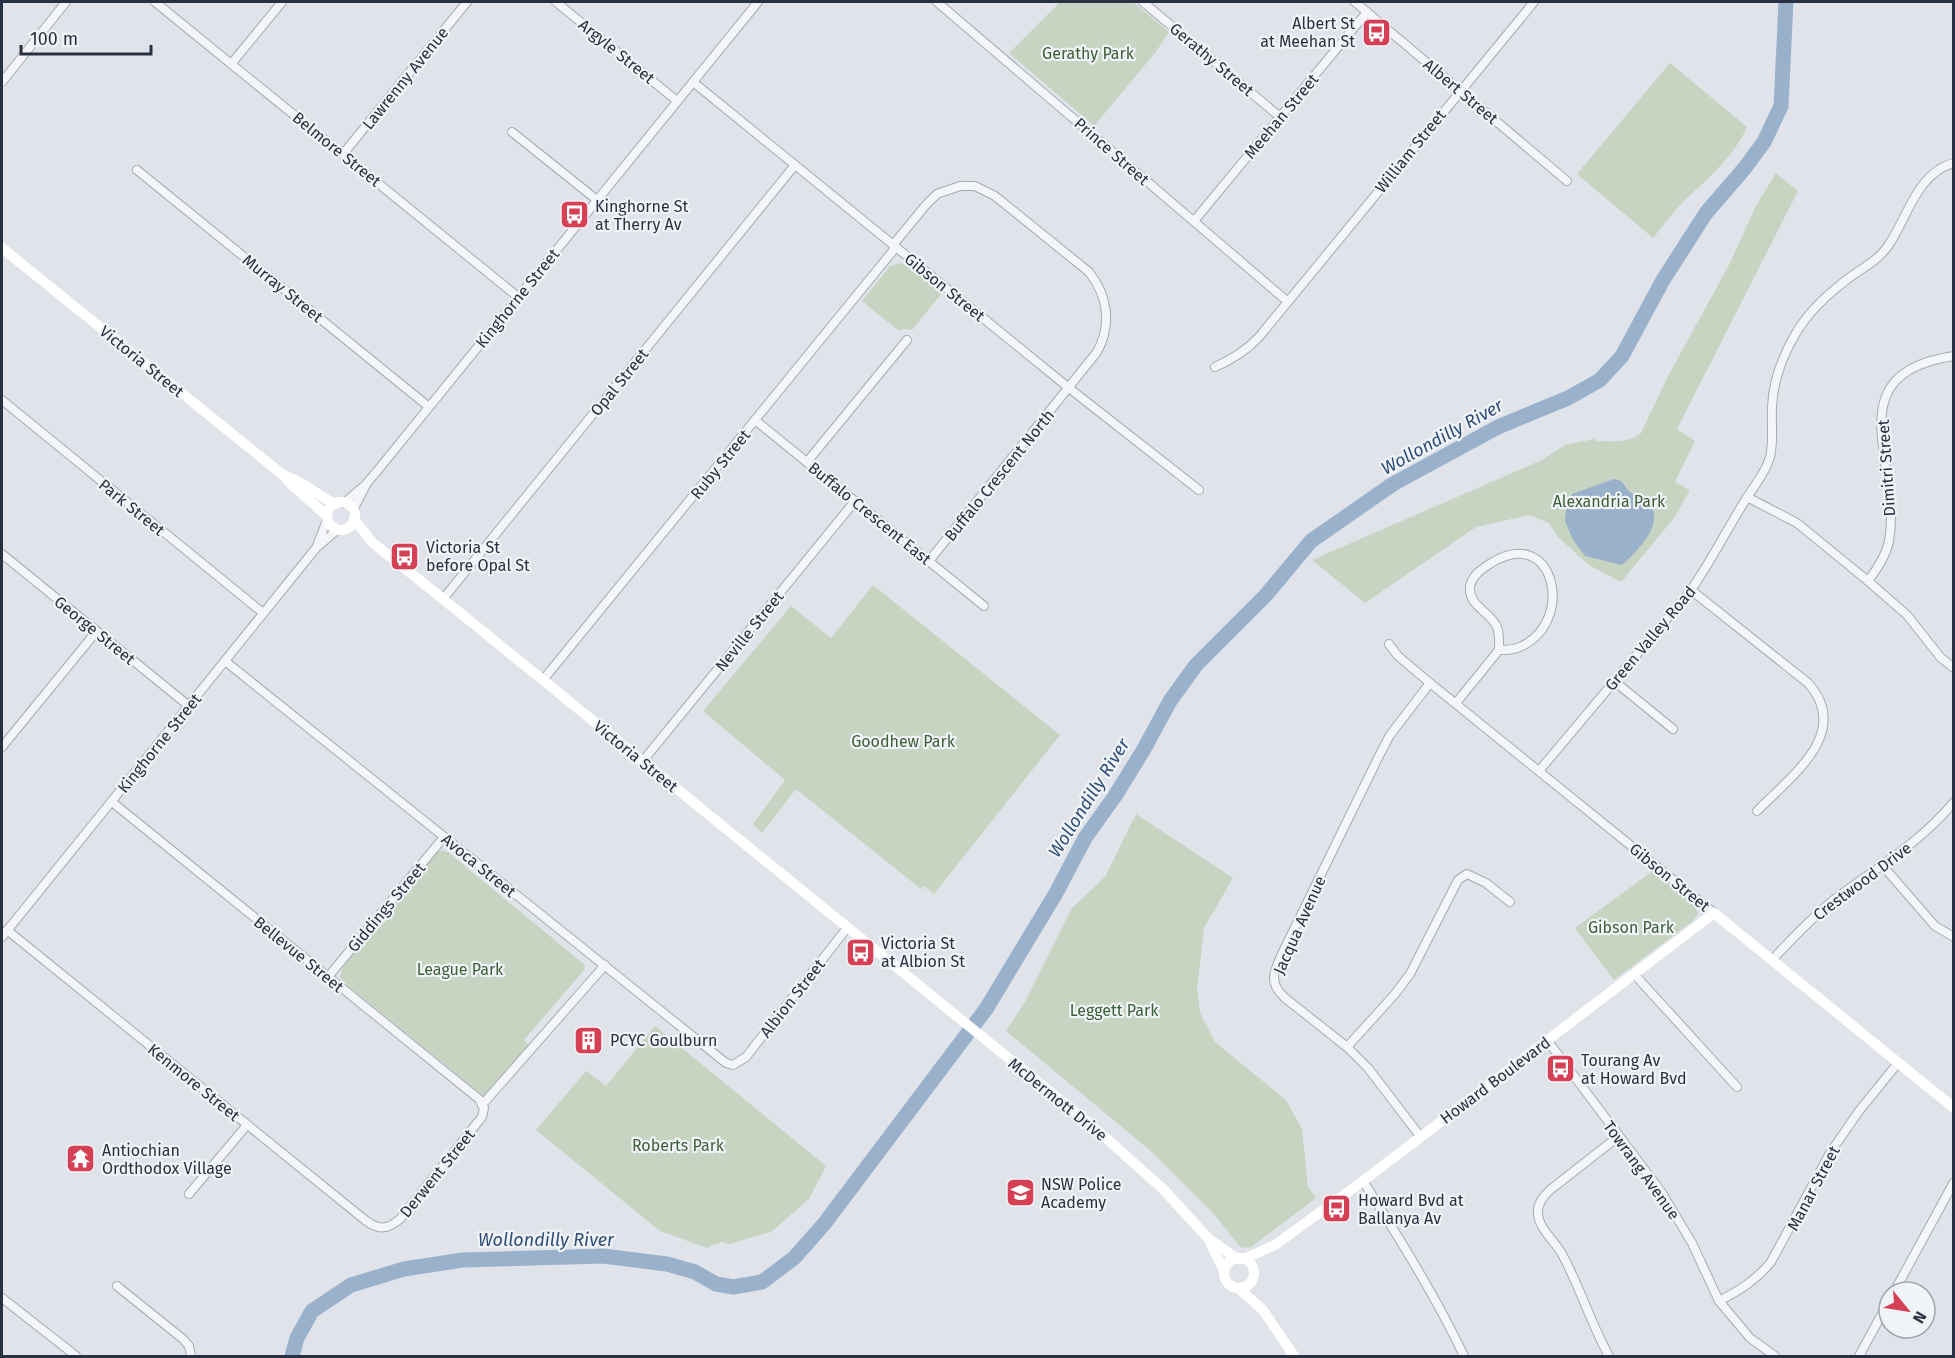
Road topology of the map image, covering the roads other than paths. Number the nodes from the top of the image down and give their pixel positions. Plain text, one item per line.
1 (66, 2) edge
2 (155, 2) edge
3 (282, 2) edge
4 (467, 2) edge
5 (556, 2) edge
6 (759, 2) edge
7 (938, 2) edge
8 (1143, 2) edge
9 (1355, 2) edge
10 (1534, 2) edge
11 (1367, 12) junction
12 (232, 63) junction
13 (2, 82) edge
14 (693, 82) junction
15 (1460, 90) junction
16 (677, 101) junction
17 (1280, 117) junction
18 (512, 132) dead end
19 (343, 154) junction
20 (1953, 163) edge
21 (795, 165) junction
22 (137, 170) dead end
23 (1567, 181) dead end
24 (597, 200) junction
25 (1194, 221) junction
26 (894, 246) junction
27 (2, 248) edge
28 (518, 297) junction
29 (1287, 301) junction
30 (907, 340) dead end
31 (1953, 356) edge
32 (1215, 367) dead end
33 (1069, 388) junction
34 (2, 400) edge
35 (429, 407) junction
36 (755, 420) junction
37 (807, 462) junction
38 (283, 475) junction
39 (1199, 490) dead end
40 (1747, 497) junction
41 (855, 501) junction
42 (347, 509) junction
43 (327, 518) junction
44 (341, 529) junction
45 (373, 543) junction
46 (316, 548) junction
47 (2, 554) edge
48 (929, 561) junction
49 (1868, 581) junction
50 (1691, 590) junction
51 (443, 598) junction
52 (984, 606) dead end
53 (263, 613) junction
54 (96, 632) junction
55 (1389, 644) dead end
56 (1499, 650) junction
57 (225, 661) junction
58 (1953, 668) edge
59 (543, 680) junction
60 (1614, 681) junction
61 (1430, 682) junction
62 (1456, 703) junction
63 (189, 706) junction
64 (1673, 729) dead end
65 (2, 747) edge
66 (642, 762) junction
67 (1539, 771) junction
68 (112, 802) junction
69 (1953, 802) edge
70 (1757, 811) dead end
71 (444, 837) junction
72 (1883, 866) junction
73 (1510, 902) dead end
74 (1714, 913) junction
75 (847, 928) junction
76 (7, 930) junction
77 (2, 937) edge
78 (1953, 937) edge
79 (1772, 960) junction
80 (605, 965) junction
81 (899, 969) joint
82 (1634, 974) junction
83 (328, 977) junction
84 (1547, 1040) junction
85 (1347, 1047) junction
86 (1898, 1063) junction
87 (733, 1065) joint
88 (1737, 1088) dead end
89 (483, 1107) junction
90 (1953, 1108) edge
91 (247, 1125) junction
92 (1420, 1136) junction
93 (1619, 1136) junction
94 (1363, 1181) junction
95 (1953, 1182) edge
96 (189, 1194) dead end
97 (382, 1229) joint
98 (1208, 1238) junction
99 (1275, 1245) junction
100 (1241, 1259) junction
101 (1224, 1271) junction
102 (1253, 1277) junction
103 (1900, 1280) edge
104 (117, 1286) dead end
105 (1238, 1288) junction
106 (2, 1298) edge
107 (1719, 1301) junction
108 (1263, 1310) junction
109 (1877, 1323) edge
110 (76, 1356) edge
111 (191, 1356) edge
112 (1294, 1356) edge
113 (1464, 1356) edge
114 (1609, 1356) edge
115 (1775, 1356) edge
116 (1859, 1356) edge

1 - 13 street
2 - 12 street, Belmore Street
3 - 12 street
4 - 19 street, Lawrenny Avenue
5 - 16 street, Argyle Street
6 - 14 street, Kinghorne Street
7 - 25 street, Prince Street
8 - 17 street, Gerathy Street
9 - 11 street, Albert Street
10 - 15 street, William Street
11 - 15 street, Albert Street
11 - 17 street, Meehan Street
12 - 19 street, Belmore Street
14 - 16 street, Kinghorne Street
14 - 21 street, Gibson Street
15 - 23 street, Albert Street
15 - 29 street, William Street
16 - 24 street, Kinghorne Street
17 - 25 street, Meehan Street
18 - 24 street
19 - 28 street, Belmore Street
20 - 40 street, Green Valley Road
21 - 26 street, Gibson Street
21 - 51 street, Opal Street
22 - 35 street, Murray Street
24 - 28 street, Kinghorne Street
25 - 29 street, Prince Street
26 - 33 street, Gibson Street
26 - 33 street, Ruby Street
26 - 36 street, Ruby Street
27 - 38 main road, Victoria Street
28 - 35 street, Kinghorne Street
29 - 32 street, William Street
30 - 37 street
31 - 49 street, Dimitri Street
33 - 39 street, Gibson Street
33 - 48 street, Buffalo Crescent North
34 - 53 street, Park Street
35 - 42 street, Kinghorne Street
36 - 37 street, Buffalo Crescent East
36 - 59 street, Ruby Street
37 - 41 street, Buffalo Crescent East
38 - 42 main road, Victoria Street
38 - 43 main road, Victoria Street
40 - 49 street
40 - 50 street, Green Valley Road
41 - 48 street, Buffalo Crescent East
41 - 66 street, Neville Street
42 - 43 main road
42 - 44 main road
42 - 45 main road, Victoria Street
43 - 44 main road, Victoria Street
43 - 46 street, Kinghorne Street
44 - 45 main road, Victoria Street
44 - 46 street, Kinghorne Street
45 - 51 main road, Victoria Street
46 - 53 street, Kinghorne Street
47 - 54 street, George Street
48 - 52 street, Buffalo Crescent East
49 - 58 street
50 - 60 street, Green Valley Road
50 - 70 street
51 - 59 main road, Victoria Street
53 - 57 street, Kinghorne Street
54 - 63 street, George Street
54 - 65 street
55 - 61 street, Gibson Street
56 - 56 street
56 - 62 street
57 - 63 street, Kinghorne Street
57 - 71 street, Avoca Street
59 - 66 main road, Victoria Street
60 - 64 street
60 - 67 street, Green Valley Road
61 - 62 street, Gibson Street
61 - 85 street, Jacqua Avenue
62 - 67 street, Gibson Street
63 - 68 street, Kinghorne Street
66 - 75 main road, Victoria Street
67 - 74 street, Gibson Street
68 - 76 street, Kinghorne Street
68 - 83 street, Bellevue Street
69 - 72 street, Crestwood Drive
71 - 80 street, Avoca Street
71 - 83 street, Giddings Street
72 - 78 street
72 - 79 street, Crestwood Drive
73 - 85 street
74 - 79 main road, Gibson Street
74 - 82 main road, Howard Boulevard
75 - 81 main road, Victoria Street
75 - 87 street, Albion Street
76 - 77 street, Kinghorne Street
76 - 91 street, Kenmore Street
79 - 86 main road, Gibson Street
80 - 87 street, Avoca Street
80 - 89 street, Derwent Street
81 - 98 main road, McDermott Drive
82 - 84 main road, Howard Boulevard
82 - 88 street
83 - 89 street, Bellevue Street
84 - 92 main road, Howard Boulevard
84 - 93 street, Towrang Avenue
85 - 92 street, Jacqua Avenue
86 - 90 main road, Gibson Street
86 - 107 street, Manar Street
89 - 97 street, Derwent Street
91 - 96 street
91 - 97 street, Kenmore Street
92 - 94 main road, Howard Boulevard
93 - 107 street, Towrang Avenue
93 - 114 street
94 - 99 main road, Howard Boulevard
94 - 113 street
95 - 103 street
98 - 100 main road, McDermott Drive
98 - 101 main road, McDermott Drive
99 - 100 main road, Howard Boulevard
99 - 102 main road, Howard Boulevard
100 - 101 main road
100 - 102 main road
101 - 105 main road
102 - 105 main road
102 - 108 main road
104 - 111 street
105 - 108 main road
106 - 110 street
107 - 115 street, Towrang Avenue
108 - 112 main road
109 - 116 street

